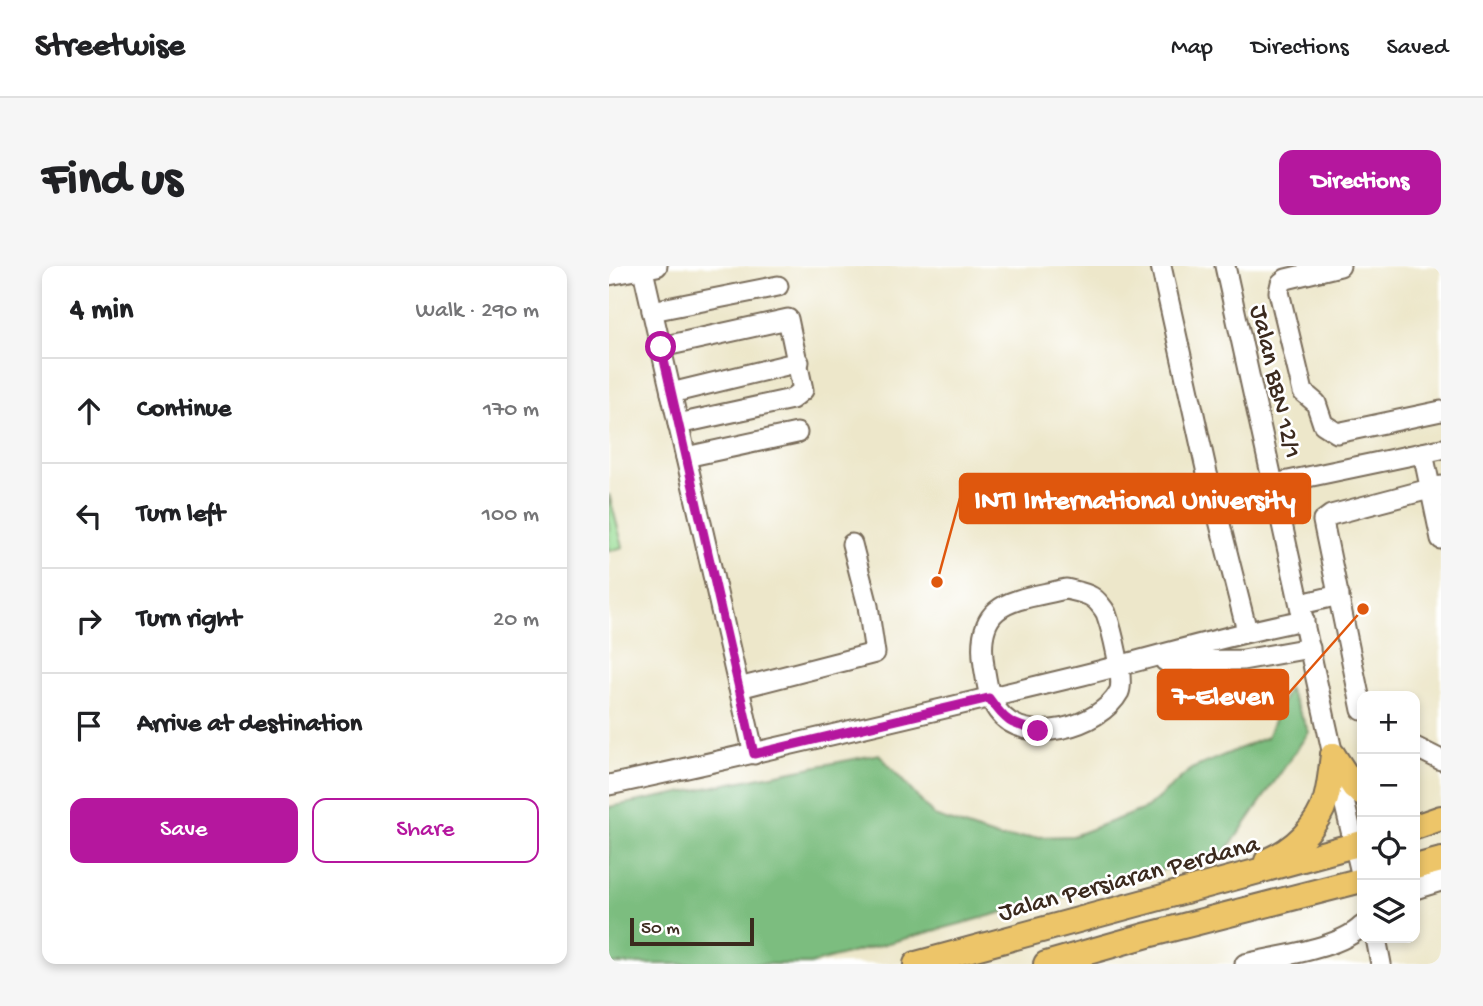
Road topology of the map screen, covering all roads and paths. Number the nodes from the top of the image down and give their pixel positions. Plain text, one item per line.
1 (1161, 266) edge
2 (1225, 266) edge
3 (1340, 266) edge
4 (647, 267) edge
5 (609, 275) edge
6 (778, 286) dead end
7 (652, 311) junction
8 (661, 347) junction
9 (799, 362) junction
10 (671, 393) junction
11 (1441, 411) edge
12 (678, 424) junction
13 (797, 433) dead end
14 (1432, 451) edge
15 (686, 457) junction
16 (1274, 484) junction
17 (1436, 487) edge
18 (1441, 539) edge
19 (852, 544) dead end
20 (1339, 595) junction
21 (1302, 612) junction
22 (1247, 631) junction
23 (1310, 648) junction
24 (1139, 660) junction
25 (1119, 666) junction
26 (739, 688) junction
27 (1358, 691) edge
28 (989, 698) junction
29 (1420, 750) edge
30 (754, 754) junction
31 (1333, 755) junction
32 (1441, 760) edge
33 (609, 785) edge
34 (1357, 789) edge
35 (1441, 818) edge
36 (1420, 824) edge
37 (1357, 838) edge
38 (1357, 846) edge
39 (1441, 860) edge
40 (1420, 866) edge
41 (1357, 879) edge
42 (1225, 880) junction
43 (1441, 881) edge
44 (1420, 887) edge
45 (1357, 929) edge
46 (1377, 943) edge
47 (1290, 953) junction
48 (916, 964) edge
49 (1046, 964) edge
50 (1245, 964) edge
51 (1313, 964) edge
52 (1381, 964) edge

1 - 22 street
2 - 16 street, Jalan BBN 12/1
3 - 11 street
4 - 5 street
4 - 7 street
6 - 7 street
7 - 8 street
8 - 9 street
8 - 10 street
9 - 10 street
9 - 12 street
10 - 12 street
12 - 15 street
13 - 15 street
14 - 16 street
14 - 17 street
15 - 26 street
16 - 21 street, Jalan BBN 12/1
17 - 18 street
17 - 20 street
19 - 26 street
20 - 21 street
20 - 27 street
21 - 22 street
21 - 23 street, Jalan BBN 12/1
22 - 24 street
23 - 24 street
23 - 31 street, Jalan BBN 12/1
24 - 25 street
25 - 28 street
25 - 28 street
25 - 28 street
26 - 30 street
28 - 30 street
29 - 32 street
30 - 33 street
31 - 34 main road
31 - 37 street, Jalan BBN 12/1
31 - 42 main road
35 - 36 main road
38 - 42 main road, Jalan Persiaran Perdana
39 - 40 main road
41 - 49 main road
42 - 48 main road, Jalan Persiaran Perdana
43 - 44 street
45 - 47 street
46 - 52 street
47 - 50 street
47 - 51 street

